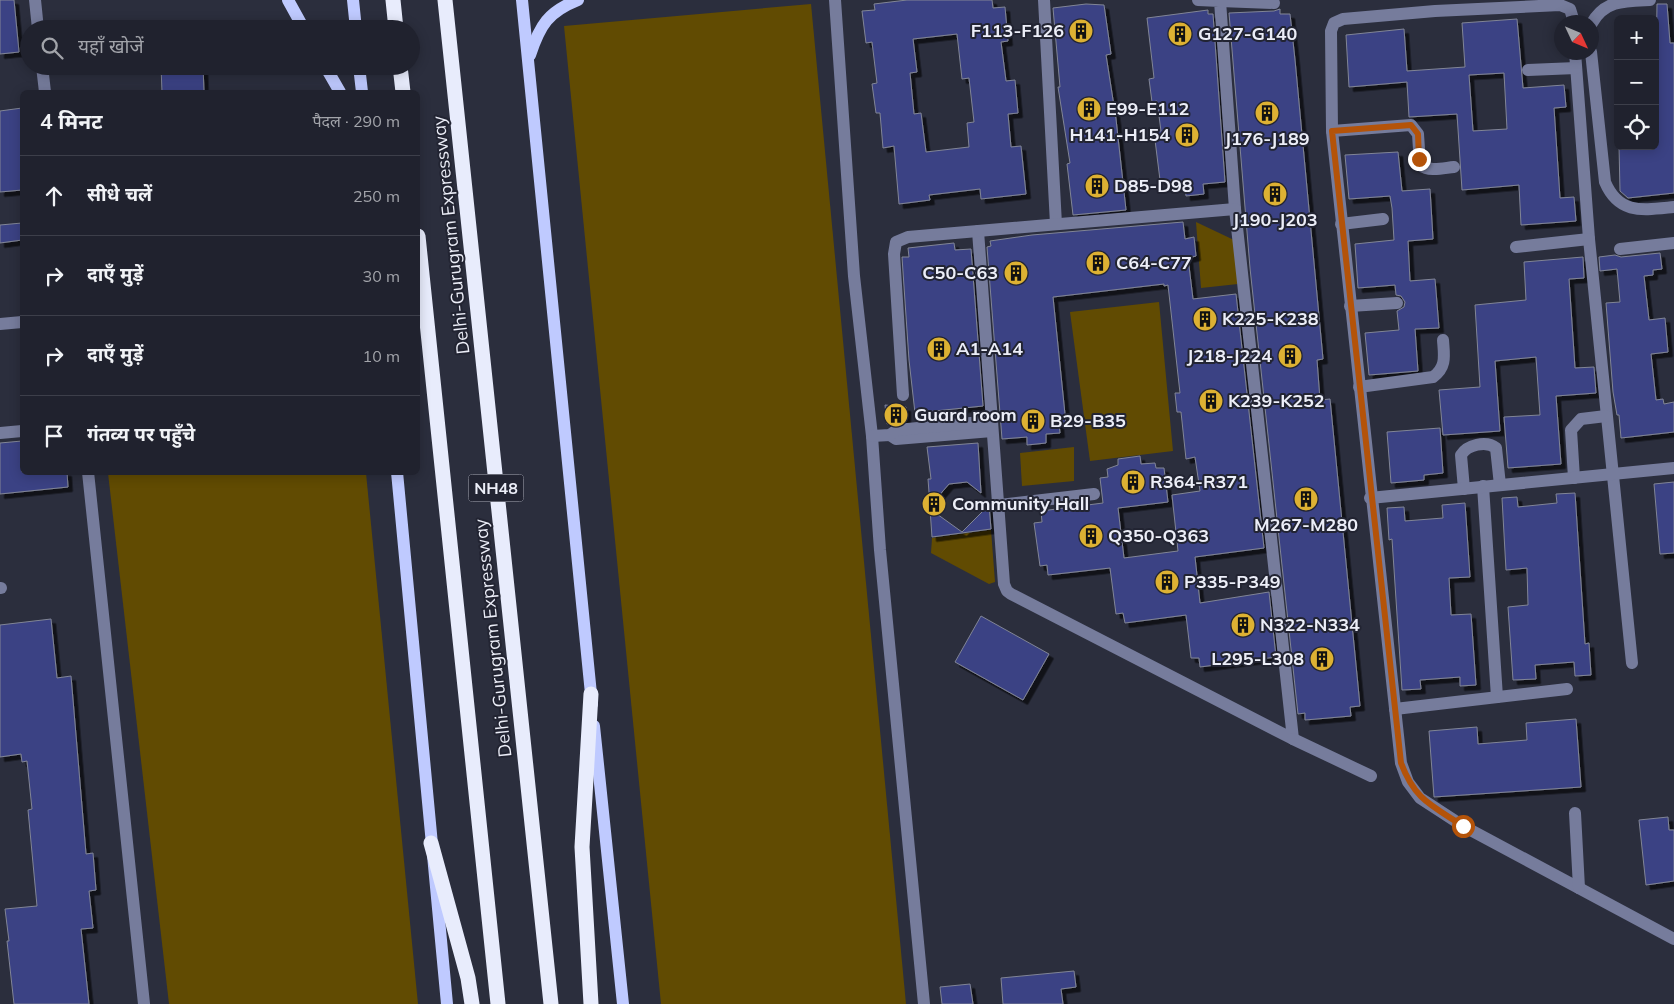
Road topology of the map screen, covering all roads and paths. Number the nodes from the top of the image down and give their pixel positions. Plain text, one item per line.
1 (35, 0) edge
2 (288, 0) edge
3 (353, 0) edge
4 (393, 0) edge
5 (445, 0) edge
6 (522, 0) edge
7 (578, 0) edge
8 (835, 0) edge
9 (1044, 0) edge
10 (1198, 0) edge
11 (1650, 0) edge
12 (1220, 2) junction
13 (1274, 2) dead end
14 (1572, 15) edge
15 (1596, 15) edge
16 (37, 20) edge
17 (299, 20) edge
18 (355, 20) edge
19 (395, 20) edge
20 (528, 60) junction
21 (1576, 60) edge
22 (1592, 60) edge
23 (1576, 68) junction
24 (1528, 70) dead end
25 (43, 75) edge
26 (330, 75) edge
27 (360, 75) edge
28 (401, 75) edge
29 (45, 90) edge
30 (339, 90) edge
31 (362, 90) edge
32 (403, 90) edge
33 (1332, 131) junction
34 (1454, 167) dead end
35 (1674, 207) edge
36 (1235, 209) junction
37 (1383, 219) dead end
38 (1056, 224) junction
39 (1341, 224) junction
40 (978, 231) junction
41 (1589, 240) junction
42 (1674, 243) edge
43 (1516, 247) dead end
44 (1620, 249) dead end
45 (420, 255) edge
46 (1397, 303) dead end
47 (1350, 306) junction
48 (20, 322) edge
49 (0, 324) edge
50 (1443, 340) dead end
51 (1359, 387) junction
52 (903, 395) dead end
53 (1606, 416) junction
54 (992, 426) junction
55 (20, 431) edge
56 (0, 433) edge
57 (872, 436) junction
58 (1674, 468) edge
59 (1611, 474) junction
60 (88, 475) edge
61 (397, 475) edge
62 (1574, 478) junction
63 (1500, 485) junction
64 (1483, 486) junction
65 (1464, 489) junction
66 (1094, 494) dead end
67 (1370, 498) junction
68 (1000, 505) junction
69 (1632, 663) dead end
70 (1567, 689) dead end
71 (591, 694) junction
72 (1497, 697) junction
73 (1394, 709) junction
74 (1293, 739) junction
75 (1371, 776) dead end
76 (1575, 813) dead end
77 (431, 843) junction
78 (1579, 888) junction
79 (1674, 939) edge
80 (144, 1004) edge
81 (447, 1004) edge
82 (472, 1004) edge
83 (498, 1004) edge
84 (551, 1004) edge
85 (591, 1004) edge
86 (623, 1004) edge
87 (924, 1004) edge

1 - 16 street
2 - 17 main road
3 - 18 main road
4 - 19 highway
5 - 84 highway, Delhi-Gurugram Expressway / NH48
6 - 20 main road
7 - 20 main road
8 - 57 street
9 - 38 street
10 - 12 street
11 - 15 street
12 - 13 street
12 - 36 street
14 - 33 street
20 - 71 main road
21 - 23 street
22 - 35 street
23 - 24 street
23 - 41 street
25 - 29 street
26 - 30 main road
27 - 31 main road
28 - 32 highway
33 - 34 street
33 - 39 street
36 - 38 street
36 - 74 street
37 - 39 street
38 - 40 street
39 - 47 street
40 - 52 street
40 - 54 street
41 - 43 street
41 - 53 street
42 - 44 street
45 - 83 highway, Delhi-Gurugram Expressway / NH48
46 - 47 street
47 - 51 street
48 - 49 street
50 - 51 street
51 - 67 street
53 - 59 street
53 - 62 street
54 - 57 street
54 - 68 street
55 - 56 street
57 - 87 street
58 - 59 street
59 - 62 street
59 - 69 street
60 - 80 street
61 - 77 main road
62 - 63 street
63 - 64 street
63 - 65 street
64 - 65 street
64 - 72 street
65 - 67 street
66 - 68 street
67 - 73 street
68 - 74 street
70 - 72 street
71 - 85 highway
71 - 86 main road
72 - 73 street
73 - 78 street
74 - 75 street
76 - 78 street
77 - 81 main road
77 - 82 highway
78 - 79 street

